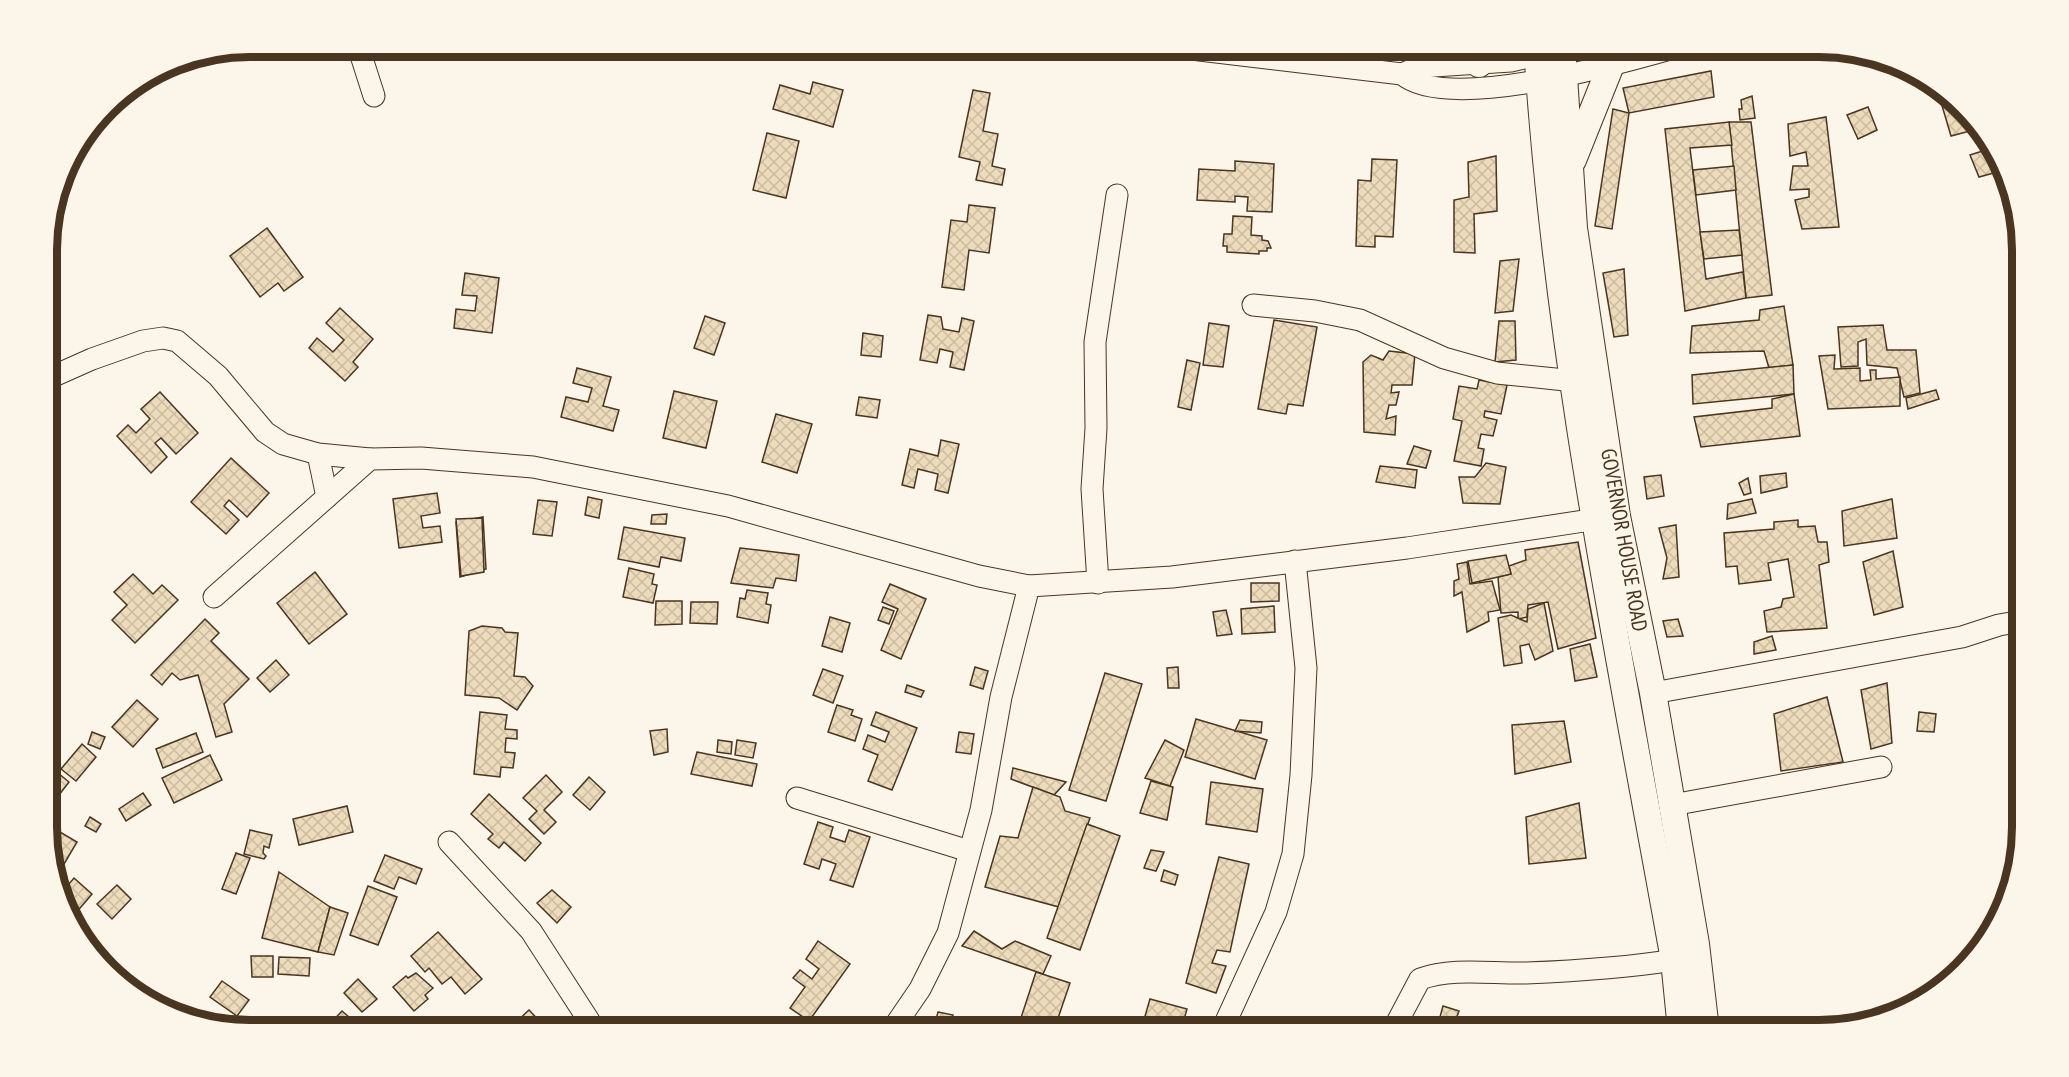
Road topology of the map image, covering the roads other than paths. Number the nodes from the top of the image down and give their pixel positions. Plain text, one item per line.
1 (362, 57) edge
2 (1259, 57) edge
3 (1486, 57) edge
4 (1554, 57) edge
5 (1566, 57) edge
6 (1578, 57) edge
7 (1640, 57) edge
8 (1537, 61) edge
9 (1479, 64) junction
10 (1611, 65) junction
11 (1402, 74) junction
12 (374, 96) dead end
13 (1571, 166) junction
14 (1117, 195) dead end
15 (1253, 305) dead end
16 (57, 375) edge
17 (1575, 381) junction
18 (318, 454) junction
19 (370, 459) junction
20 (327, 497) junction
21 (1606, 518) junction
22 (1295, 561) junction
23 (1098, 583) junction
24 (1029, 586) junction
25 (214, 597) dead end
26 (2012, 623) edge
27 (1653, 693) junction
28 (1881, 767) dead end
29 (797, 798) dead end
30 (1672, 805) junction
31 (450, 842) dead end
32 (969, 850) junction
33 (1674, 960) junction
34 (589, 1020) edge
35 (899, 1020) edge
36 (1227, 1020) edge
37 (1398, 1020) edge
38 (1680, 1020) edge
39 (1705, 1020) edge

1 - 12 street
2 - 11 street
3 - 9 main road
4 - 8 street
5 - 13 main road, GOVERNOR HOUSE ROAD
6 - 10 street
7 - 10 street
8 - 9 street
8 - 11 street
8 - 17 main road, GOVERNOR HOUSE ROAD
9 - 11 street
10 - 13 main road
13 - 21 main road, GOVERNOR HOUSE ROAD
14 - 23 street
15 - 17 street
16 - 18 street
17 - 21 main road, GOVERNOR HOUSE ROAD
18 - 19 street
18 - 20 street
19 - 20 street
19 - 24 street
20 - 25 street
21 - 22 street
21 - 27 main road, GOVERNOR HOUSE ROAD
21 - 33 main road, GOVERNOR HOUSE ROAD
22 - 23 street
22 - 36 street
23 - 24 street
24 - 32 street
26 - 27 street
27 - 30 main road, GOVERNOR HOUSE ROAD
28 - 30 street
29 - 32 street
30 - 39 main road, GOVERNOR HOUSE ROAD
31 - 34 street
32 - 35 street
33 - 37 street
33 - 38 main road, GOVERNOR HOUSE ROAD

